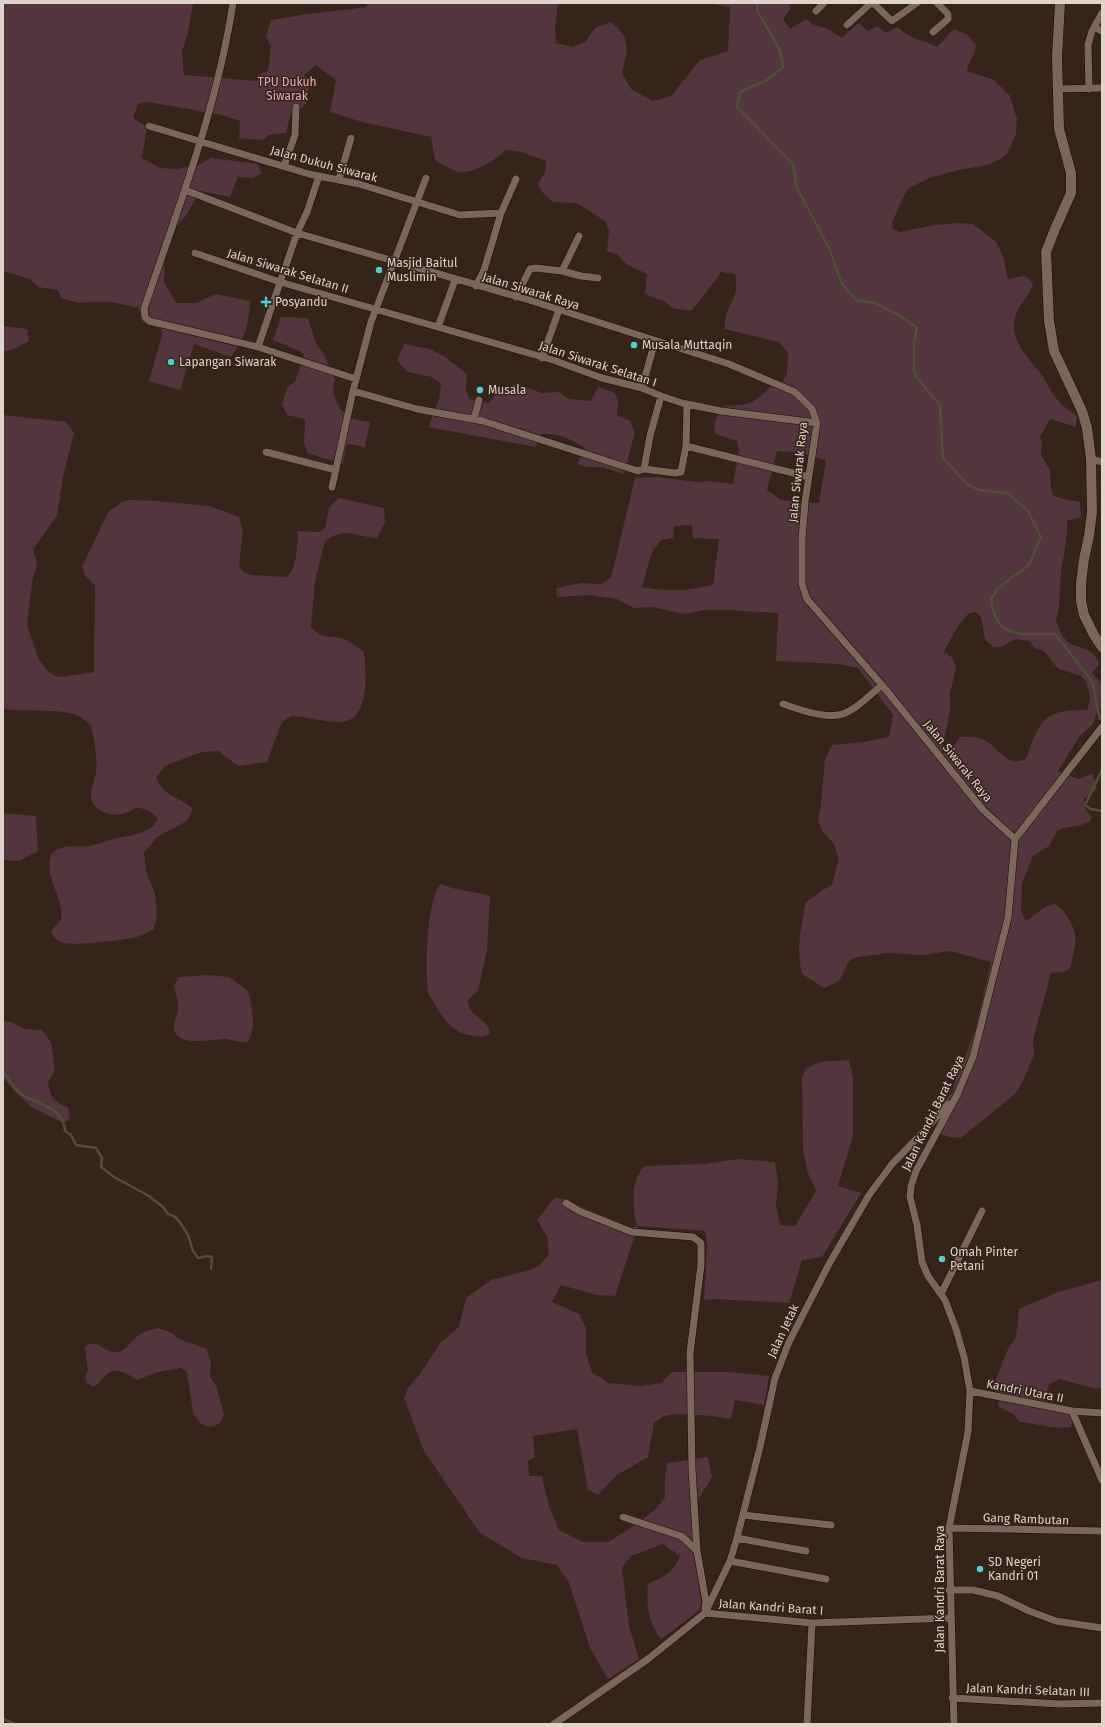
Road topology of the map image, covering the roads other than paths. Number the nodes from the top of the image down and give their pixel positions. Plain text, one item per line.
1 (233, 3) edge
2 (824, 3) edge
3 (872, 3) edge
4 (917, 3) edge
5 (937, 3) edge
6 (1060, 3) edge
7 (816, 11) dead end
8 (1102, 13) edge
9 (847, 25) dead end
10 (1094, 27) junction
11 (1102, 31) edge
12 (933, 32) dead end
13 (1089, 88) junction
14 (1102, 88) edge
15 (1057, 89) junction
16 (296, 106) dead end
17 (149, 126) dead end
18 (351, 138) dead end
19 (201, 142) junction
20 (284, 166) junction
21 (319, 176) junction
22 (426, 178) dead end
23 (516, 178) dead end
24 (339, 179) junction
25 (185, 190) junction
26 (417, 201) junction
27 (501, 213) junction
28 (297, 233) junction
29 (579, 236) dead end
30 (195, 253) dead end
31 (394, 261) junction
32 (562, 271) junction
33 (598, 278) dead end
34 (455, 280) junction
35 (280, 282) junction
36 (476, 286) junction
37 (516, 296) junction
38 (376, 308) junction
39 (559, 310) junction
40 (438, 327) junction
41 (655, 341) junction
42 (258, 347) junction
43 (542, 358) junction
44 (356, 379) junction
45 (642, 388) junction
46 (353, 391) junction
47 (661, 396) junction
48 (479, 400) dead end
49 (687, 404) junction
50 (474, 419) junction
51 (817, 423) junction
52 (686, 446) junction
53 (266, 452) dead end
54 (1091, 459) junction
55 (1102, 462) edge
56 (644, 469) junction
57 (336, 470) junction
58 (809, 477) junction
59 (332, 487) dead end
60 (1102, 647) edge
61 (882, 685) junction
62 (783, 704) dead end
63 (1102, 727) edge
64 (1015, 839) junction
65 (956, 1095) junction
66 (566, 1203) dead end
67 (982, 1211) dead end
68 (941, 1294) junction
69 (970, 1391) junction
70 (1073, 1413) junction
71 (1102, 1413) edge
72 (1102, 1480) edge
73 (743, 1515) junction
74 (623, 1517) dead end
75 (831, 1525) dead end
76 (949, 1528) junction
77 (1102, 1531) edge
78 (737, 1538) junction
79 (697, 1551) junction
80 (806, 1551) dead end
81 (730, 1561) junction
82 (826, 1579) dead end
83 (949, 1590) junction
84 (705, 1613) junction
85 (950, 1618) junction
86 (812, 1624) junction
87 (1102, 1628) edge
88 (952, 1698) junction
89 (1102, 1703) edge
90 (554, 1724) edge
91 (807, 1724) edge
92 (954, 1724) edge

1 - 19 street
2 - 7 street
3 - 4 street
3 - 9 street
5 - 12 street
6 - 15 main road
8 - 10 street
10 - 11 street
10 - 13 street
13 - 14 street
13 - 15 street
15 - 54 main road
16 - 20 street
17 - 19 street, Jalan Dukuh Siwarak
18 - 24 street
19 - 20 street, Jalan Dukuh Siwarak
19 - 25 street
20 - 21 street, Jalan Dukuh Siwarak
21 - 24 street, Jalan Dukuh Siwarak
21 - 28 street
22 - 26 street
23 - 27 street
24 - 26 street, Jalan Dukuh Siwarak
25 - 28 street, Jalan Siwarak Raya
25 - 42 street
26 - 27 street, Jalan Dukuh Siwarak
26 - 31 street
27 - 36 street
28 - 31 street, Jalan Siwarak Raya
28 - 35 street
29 - 32 street
30 - 35 street, Jalan Siwarak Selatan II
31 - 34 street, Jalan Siwarak Raya
31 - 38 street
32 - 33 street
32 - 37 street
34 - 36 street, Jalan Siwarak Raya
34 - 40 street
35 - 38 street, Jalan Siwarak Selatan II
35 - 42 street
36 - 37 street, Jalan Siwarak Raya
37 - 39 street, Jalan Siwarak Raya
38 - 40 street, Jalan Siwarak Selatan I
38 - 44 street
39 - 41 street, Jalan Siwarak Raya
39 - 43 street
40 - 43 street, Jalan Siwarak Selatan I
41 - 45 street
41 - 51 street, Jalan Siwarak Raya
42 - 44 street
43 - 45 street, Jalan Siwarak Selatan I
44 - 46 street
45 - 47 street, Jalan Siwarak Selatan I
46 - 50 street
46 - 57 street
47 - 49 street, Jalan Siwarak Selatan I
47 - 56 street
48 - 50 street
49 - 51 street, Jalan Siwarak Selatan I
49 - 52 street
50 - 56 street
51 - 58 street, Jalan Siwarak Raya
52 - 56 street
52 - 58 street
53 - 57 street
54 - 55 street
54 - 60 main road
57 - 59 street
58 - 61 street, Jalan Siwarak Raya
61 - 62 street
61 - 64 street, Jalan Siwarak Raya
63 - 64 street
64 - 65 street, Jalan Kandri Barat Raya
65 - 68 street, Jalan Kandri Barat Raya
65 - 73 street, Jalan Jetak
66 - 79 street
67 - 68 street
68 - 69 street, Jalan Kandri Barat Raya
69 - 70 street, Kandri Utara II
69 - 76 street, Jalan Kandri Barat Raya
70 - 71 street, Kandri Utara II
70 - 72 street
73 - 75 street
73 - 78 street, Jalan Jetak
74 - 79 street
76 - 77 street, Gang Rambutan
76 - 83 street, Jalan Kandri Barat Raya
78 - 80 street
78 - 81 street, Jalan Jetak
79 - 84 street
81 - 82 street
81 - 84 street, Jalan Jetak
83 - 85 street, Jalan Kandri Barat Raya
83 - 87 street
84 - 86 street, Jalan Kandri Barat I
84 - 90 street, Jalan Kandri Barat I
85 - 86 street, Jalan Kandri Barat I
85 - 88 street, Jalan Kandri Barat Raya
86 - 91 street
88 - 89 street, Jalan Kandri Selatan III
88 - 92 street, Jalan Kandri Barat Raya

